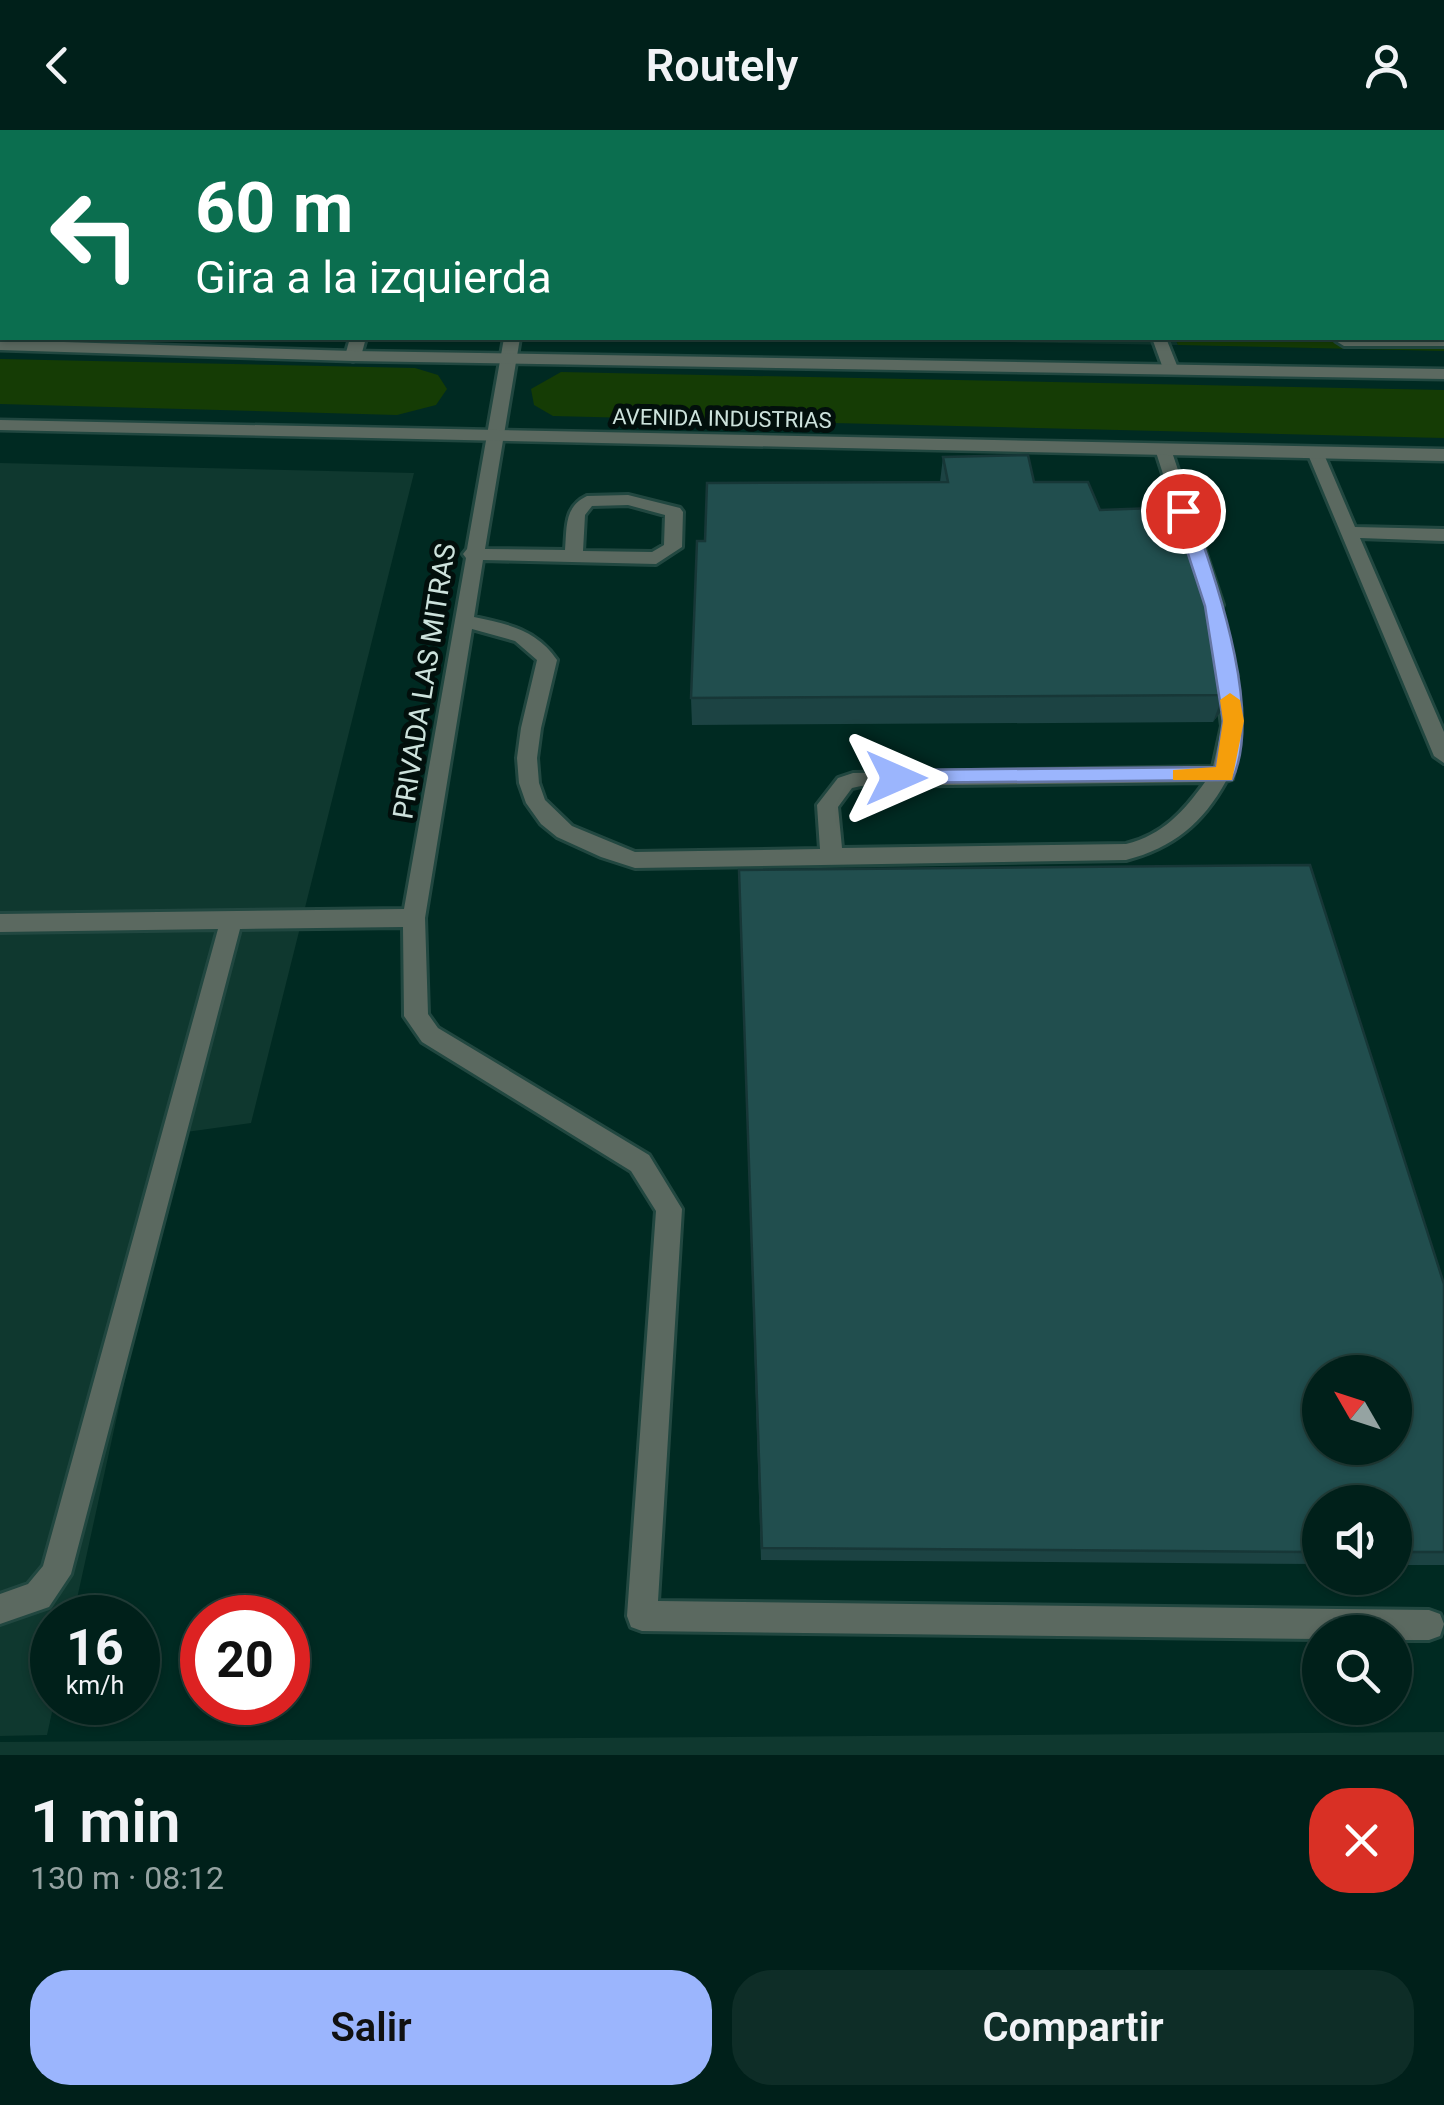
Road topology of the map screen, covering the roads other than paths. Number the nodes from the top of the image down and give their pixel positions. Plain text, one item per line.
1 (1160, 340) edge
2 (1444, 341) edge
3 (1344, 342) dead end
4 (0, 345) edge
5 (355, 347) edge
6 (511, 348) edge
7 (1170, 368) junction
8 (1444, 374) edge
9 (0, 425) edge
10 (492, 436) junction
11 (1162, 449) junction
12 (1315, 452) junction
13 (1444, 455) edge
14 (1347, 532) junction
15 (1442, 540) edge
16 (472, 554) junction
17 (574, 556) junction
18 (462, 620) junction
19 (1444, 756) edge
20 (1225, 774) junction
21 (832, 858) junction
22 (414, 918) junction
23 (232, 920) junction
24 (0, 923) edge
25 (0, 1609) edge
26 (1429, 1624) dead end

1 - 7 lane
2 - 3 lane
4 - 5 street
5 - 6 street
6 - 7 street
6 - 10 lane, PRIVADA LAS MITRAS
7 - 8 street
9 - 10 street, AVENIDA INDUSTRIAS
10 - 11 street, AVENIDA INDUSTRIAS
10 - 16 lane, PRIVADA LAS MITRAS
11 - 12 street, AVENIDA INDUSTRIAS
11 - 20 lane
12 - 13 street, AVENIDA INDUSTRIAS
12 - 14 lane
14 - 15 lane
14 - 19 lane
16 - 17 lane
16 - 18 lane, PRIVADA LAS MITRAS
17 - 17 lane
18 - 21 lane
18 - 22 lane, PRIVADA LAS MITRAS
20 - 21 lane
20 - 21 lane
22 - 23 lane
22 - 26 lane, PRIVADA LAS MITRAS
23 - 24 lane
23 - 25 lane

